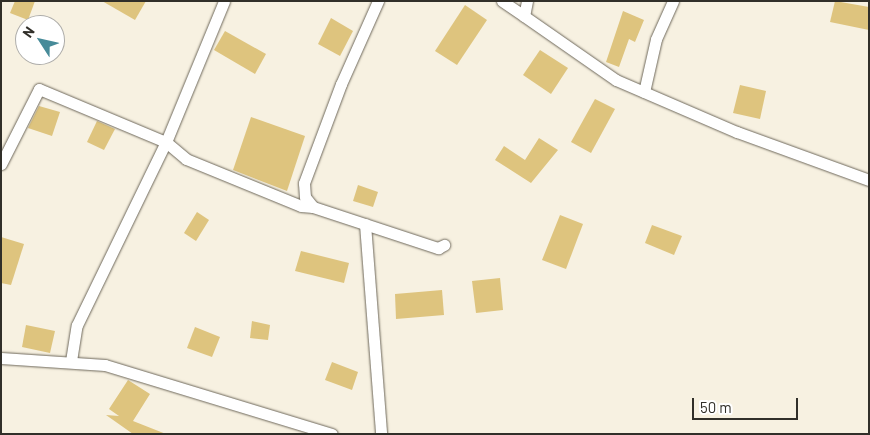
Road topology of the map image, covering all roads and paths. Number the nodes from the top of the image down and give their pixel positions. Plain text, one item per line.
1 (224, 1) edge
2 (378, 1) edge
3 (502, 1) edge
4 (527, 1) edge
5 (673, 1) edge
6 (524, 16) junction
7 (644, 92) junction
8 (166, 142) junction
9 (1, 164) edge
10 (869, 180) edge
11 (313, 207) junction
12 (365, 224) junction
13 (444, 245) dead end
14 (1, 358) edge
15 (71, 361) junction
16 (332, 434) edge
17 (381, 434) edge

1 - 8 street
2 - 11 street
3 - 6 street
4 - 6 street
5 - 7 street
6 - 7 street
7 - 10 street
8 - 9 street
8 - 11 street
8 - 15 street
11 - 12 street
12 - 13 street
12 - 17 street
14 - 15 street
15 - 16 street

